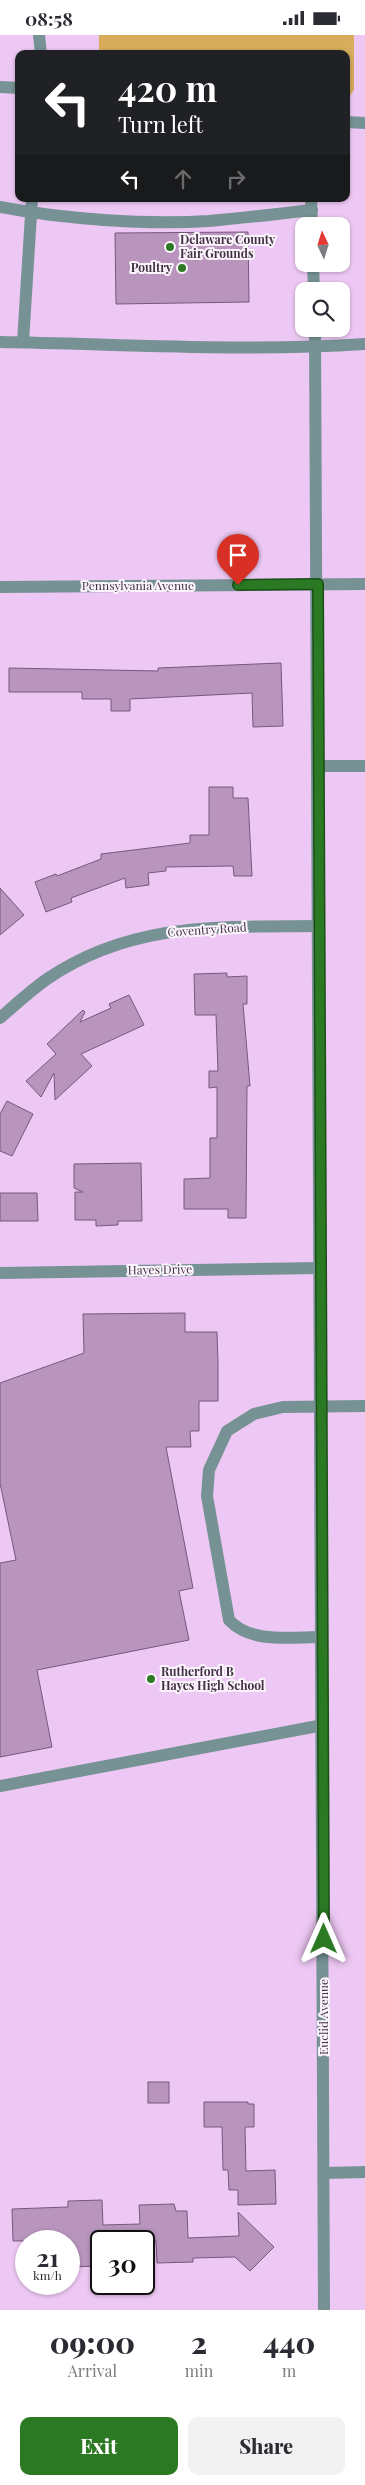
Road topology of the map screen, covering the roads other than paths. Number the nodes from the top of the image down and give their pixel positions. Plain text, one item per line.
1 (39, 35) edge
2 (41, 50) edge
3 (0, 87) edge
4 (15, 89) edge
5 (350, 122) edge
6 (365, 123) edge
7 (32, 202) edge
8 (311, 205) edge
9 (0, 207) edge
10 (30, 213) junction
11 (315, 337) edge
12 (0, 341) edge
13 (23, 342) junction
14 (365, 344) edge
15 (316, 347) junction
16 (318, 584) junction
17 (365, 584) edge
18 (0, 587) edge
19 (318, 766) junction
20 (365, 766) edge
21 (319, 926) junction
22 (0, 1018) edge
23 (321, 1268) junction
24 (0, 1273) edge
25 (365, 1406) edge
26 (321, 1407) junction
27 (322, 1637) junction
28 (322, 1725) junction
29 (0, 1786) edge
30 (324, 2173) junction
31 (365, 2173) edge
32 (324, 2310) edge

1 - 2 street
3 - 4 street
5 - 6 street
7 - 10 street
8 - 10 street
9 - 10 street
10 - 13 street
11 - 15 street, Euclid Avenue
12 - 13 street
13 - 15 street
14 - 15 street
15 - 16 street, Euclid Avenue
16 - 17 street, Pennsylvania Avenue
16 - 18 street, Pennsylvania Avenue
16 - 19 street, Euclid Avenue
19 - 20 street
19 - 21 street, Euclid Avenue
21 - 22 street, Coventry Road
21 - 23 street, Euclid Avenue
23 - 24 street, Hayes Drive
23 - 26 street, Euclid Avenue
25 - 26 street
26 - 27 street, Euclid Avenue
26 - 27 street
27 - 28 street, Euclid Avenue
28 - 29 street
28 - 30 street, Euclid Avenue
30 - 31 street
30 - 32 street, Euclid Avenue

